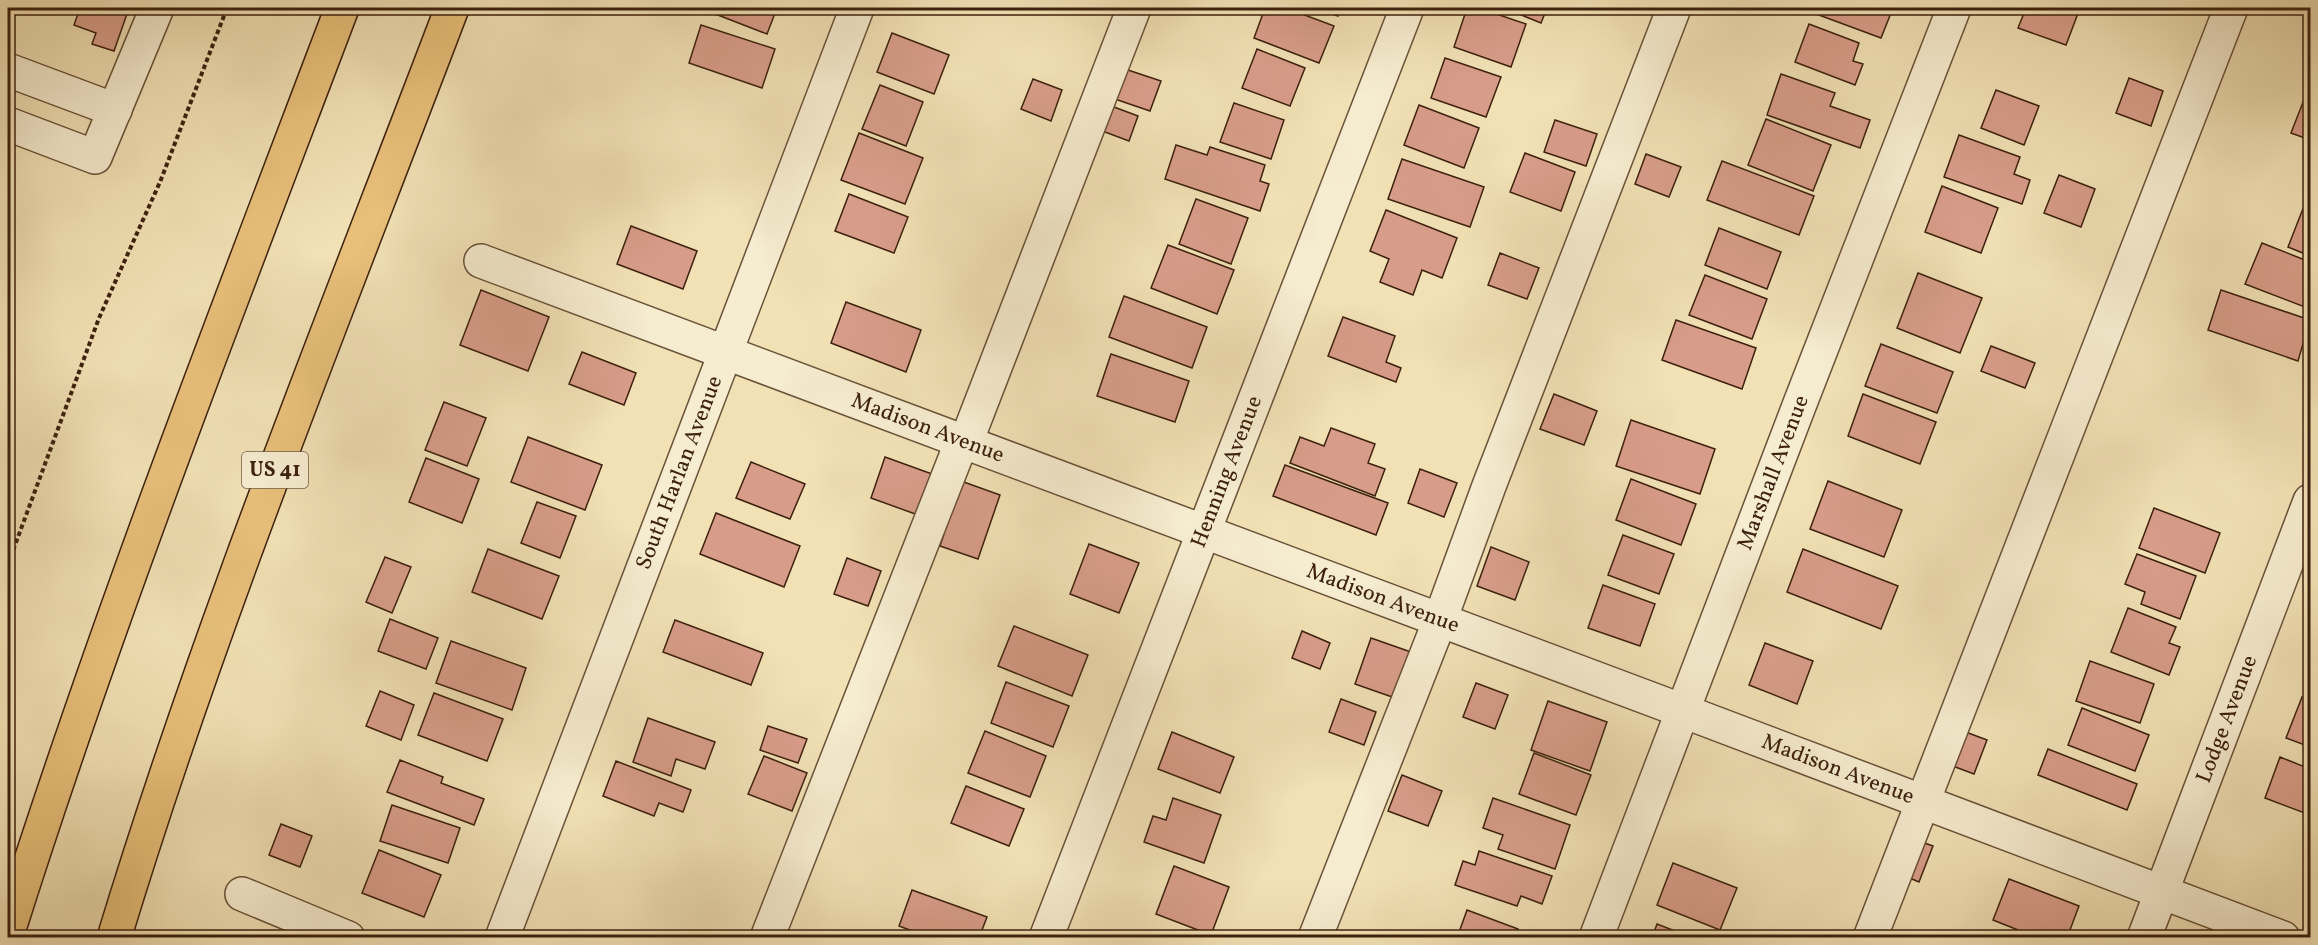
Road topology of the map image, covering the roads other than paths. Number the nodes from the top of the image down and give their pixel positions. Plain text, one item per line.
1 (157, 8) edge
2 (342, 8) edge
3 (452, 8) edge
4 (856, 8) edge
5 (1134, 8) edge
6 (1407, 8) edge
7 (1674, 8) edge
8 (1954, 8) edge
9 (2231, 8) edge
10 (8, 70) edge
11 (115, 110) junction
12 (8, 124) edge
13 (481, 261) dead end
14 (725, 352) junction
15 (964, 441) junction
16 (2310, 501) edge
17 (1203, 531) junction
18 (1440, 620) junction
19 (1683, 711) junction
20 (1923, 801) junction
21 (2162, 892) junction
22 (242, 894) dead end
23 (8, 932) edge
24 (114, 938) edge
25 (348, 938) edge
26 (502, 938) edge
27 (767, 938) edge
28 (1046, 938) edge
29 (1315, 938) edge
30 (1596, 938) edge
31 (1869, 938) edge
32 (2144, 938) edge
33 (2283, 938) edge

1 - 11 street
2 - 23 highway
3 - 24 highway, US 41
4 - 14 street, South Harlan Avenue
5 - 15 street
6 - 17 street, Henning Avenue
7 - 18 street
8 - 19 street, Marshall Avenue
9 - 20 street
10 - 11 street
11 - 12 street
13 - 14 street, Madison Avenue
14 - 15 street, Madison Avenue
14 - 26 street, South Harlan Avenue
15 - 17 street, Madison Avenue
15 - 27 street
16 - 21 street, Lodge Avenue
17 - 18 street, Madison Avenue
17 - 28 street, Henning Avenue
18 - 19 street, Madison Avenue
18 - 29 street
19 - 20 street, Madison Avenue
19 - 30 street, Marshall Avenue
20 - 21 street, Madison Avenue
20 - 31 street
21 - 32 street, Lodge Avenue
21 - 33 street, Madison Avenue
22 - 25 street

